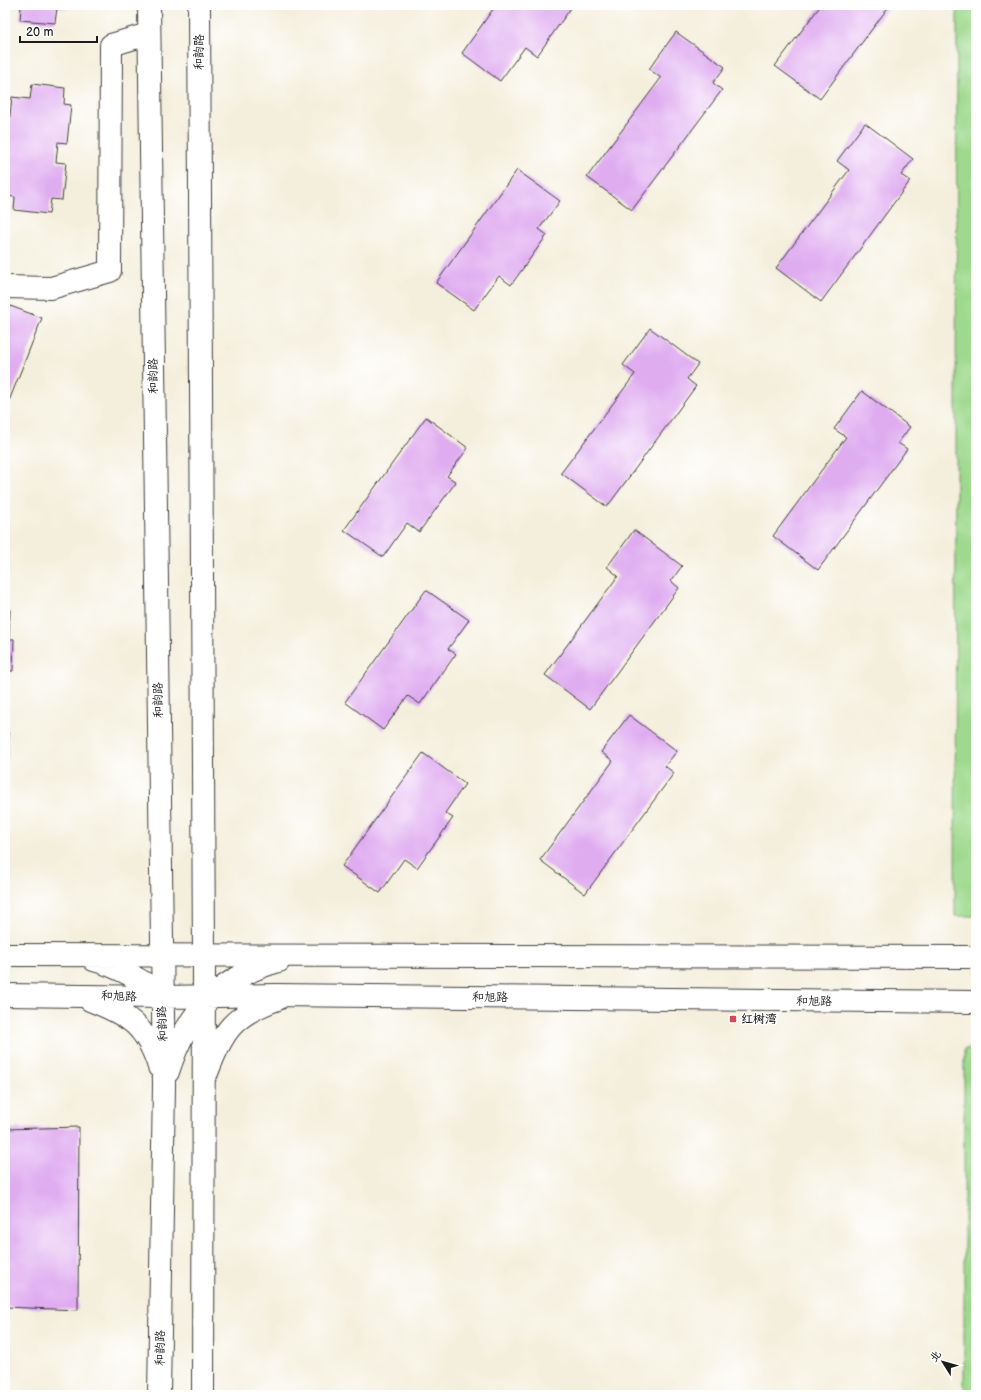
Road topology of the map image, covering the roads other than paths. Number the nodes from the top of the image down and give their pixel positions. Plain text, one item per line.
1 (149, 5) edge
2 (199, 5) edge
3 (148, 34) junction
4 (5, 287) edge
5 (204, 954) junction
6 (5, 955) edge
7 (73, 955) junction
8 (162, 955) junction
9 (305, 955) junction
10 (976, 957) edge
11 (5, 995) edge
12 (78, 995) junction
13 (290, 995) junction
14 (162, 997) junction
15 (206, 999) junction
16 (976, 1002) edge
17 (184, 1032) junction
18 (203, 1084) junction
19 (164, 1085) junction
20 (159, 1395) edge
21 (203, 1395) edge

1 - 3 main road, 和韵路
2 - 5 main road, 和韵路
3 - 4 main road
3 - 8 main road, 和韵路
5 - 8 main road
5 - 9 main road
5 - 15 main road, 和韵路
6 - 7 main road
7 - 8 main road
7 - 14 main road
8 - 14 main road, 和韵路
9 - 10 main road
9 - 15 main road
11 - 12 main road, 和旭路
12 - 14 main road, 和旭路
12 - 19 main road
13 - 15 main road, 和旭路
13 - 16 main road, 和旭路
13 - 18 main road
14 - 15 main road, 和旭路
14 - 17 main road
14 - 19 main road, 和韵路
15 - 17 main road
15 - 18 main road, 和韵路
17 - 18 main road
17 - 19 main road
18 - 21 main road, 和韵路
19 - 20 main road, 和韵路

